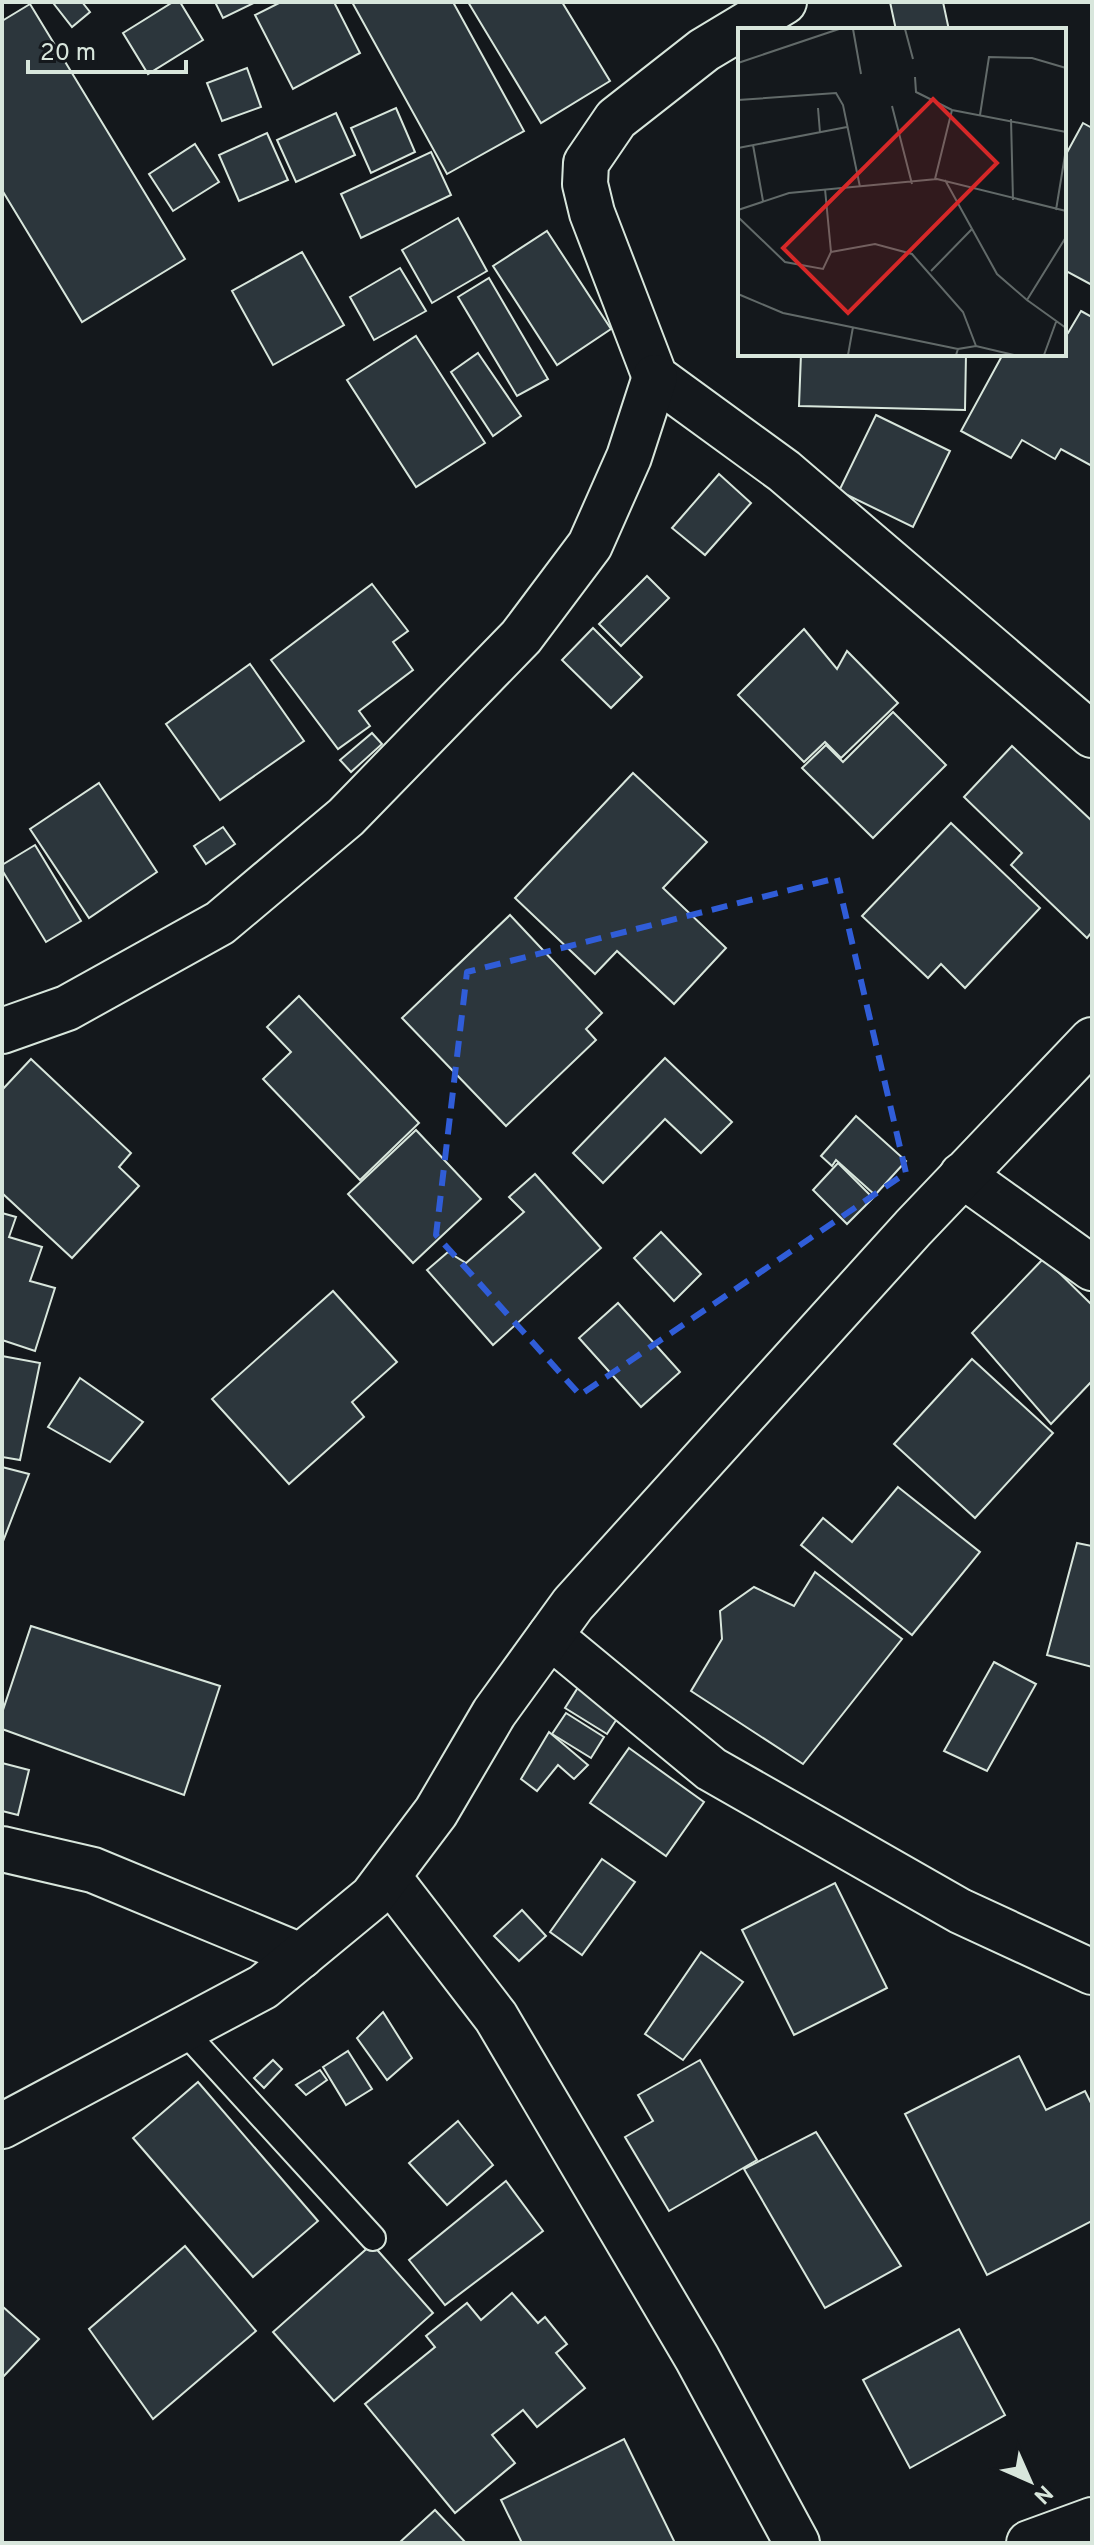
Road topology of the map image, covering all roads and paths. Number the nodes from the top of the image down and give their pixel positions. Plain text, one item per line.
1 (784, 2) edge
2 (741, 28) edge
3 (738, 30) edge
4 (655, 377) junction
5 (1092, 735) edge
6 (2, 1031) edge
7 (1092, 1040) edge
8 (962, 1175) junction
9 (1092, 1268) edge
10 (550, 1636) junction
11 (2, 1849) edge
12 (389, 1878) junction
13 (301, 1956) junction
14 (1092, 1972) edge
15 (183, 2030) junction
16 (2, 2126) edge
17 (373, 2238) dead end
18 (1092, 2520) edge
19 (797, 2543) edge
20 (1029, 2543) edge

1 - 2 street
3 - 4 street
4 - 5 street
4 - 6 street
7 - 8 street
8 - 9 street
8 - 10 street
10 - 12 street
10 - 14 street
11 - 13 street
12 - 13 street
12 - 19 street
13 - 15 street
15 - 16 street
15 - 17 lane
18 - 20 street

